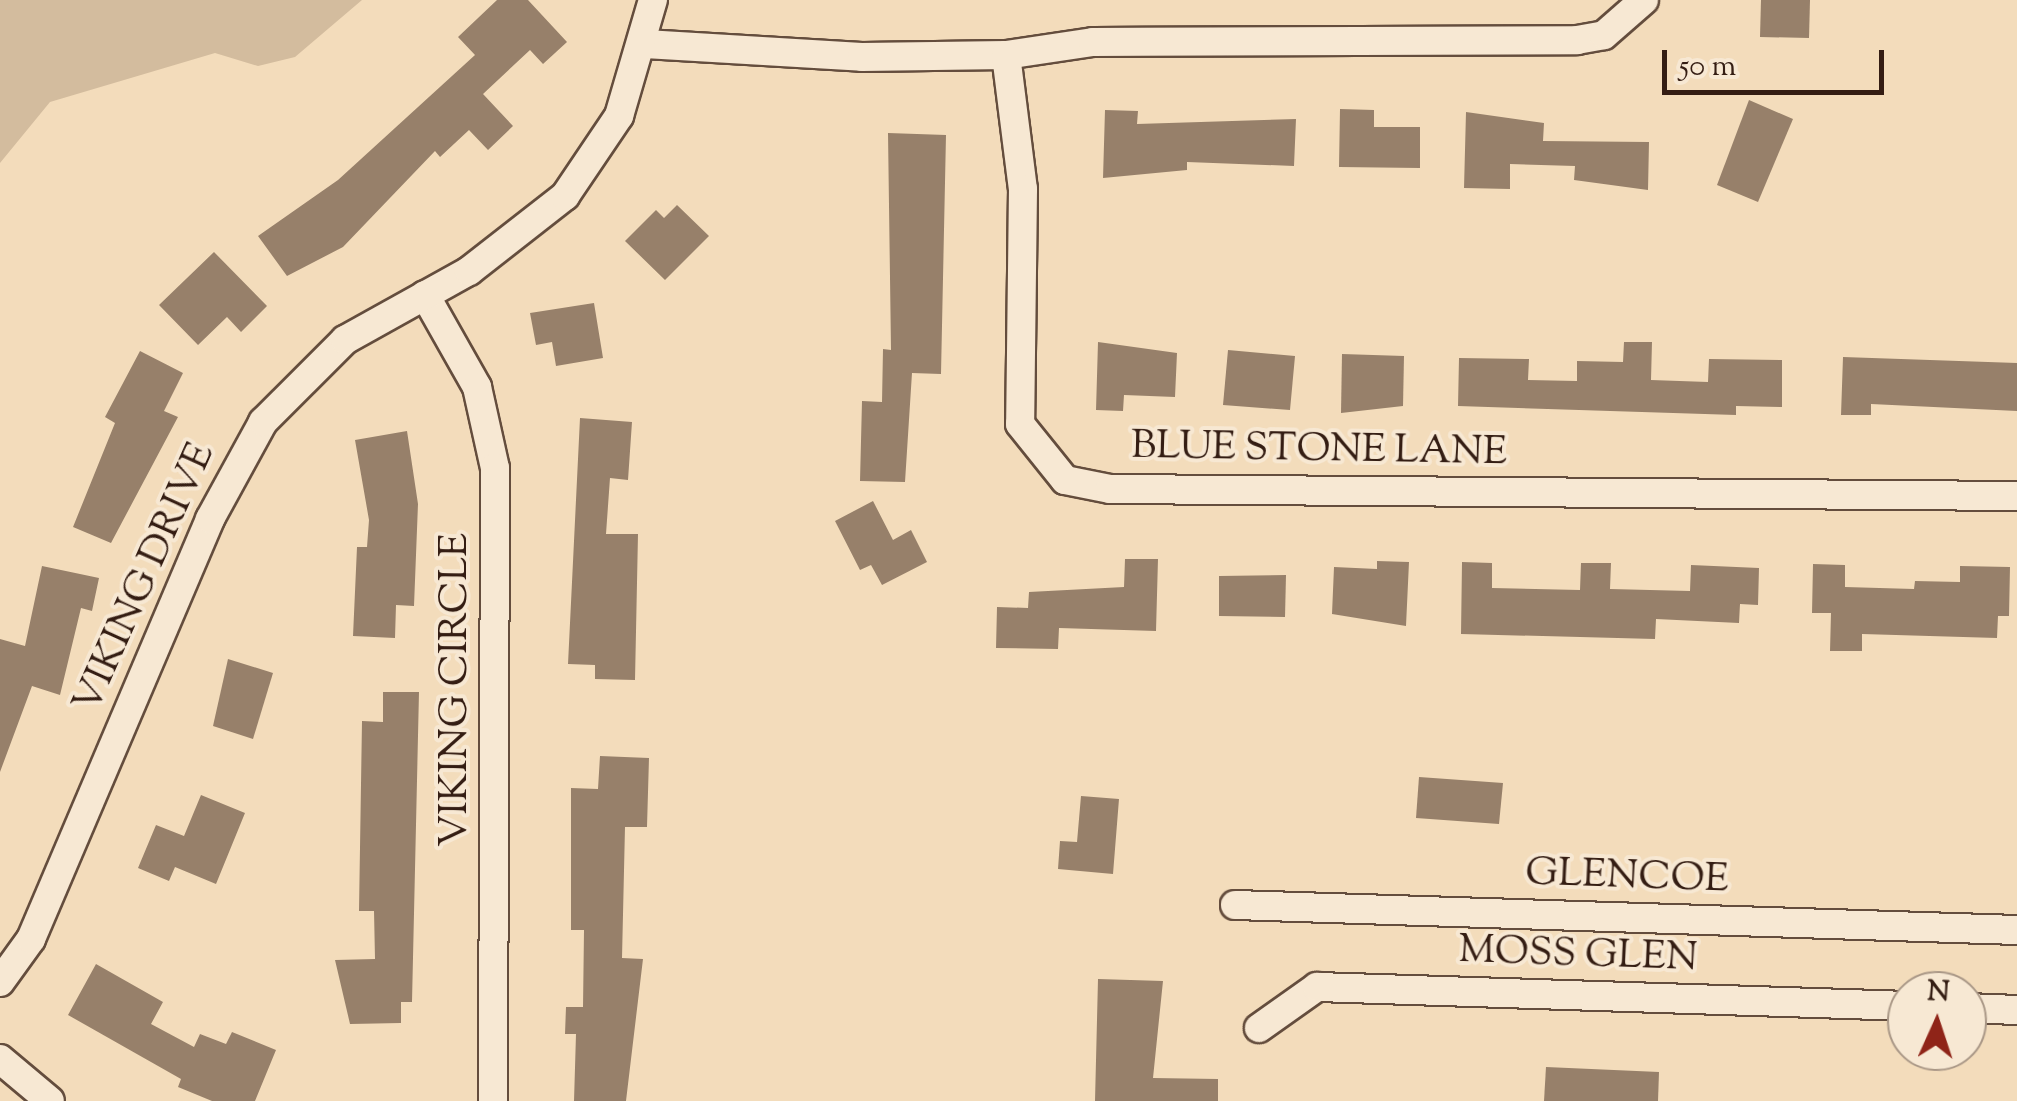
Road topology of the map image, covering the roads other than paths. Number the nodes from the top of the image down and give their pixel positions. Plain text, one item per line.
1 (652, 0) edge
2 (1644, 0) edge
3 (645, 44) junction
4 (1006, 55) junction
5 (425, 296) junction
6 (2017, 496) edge
7 (1235, 905) dead end
8 (2017, 930) edge
9 (0, 982) edge
10 (1887, 1005) edge
11 (1987, 1009) edge
12 (2017, 1010) edge
13 (1259, 1028) dead end
14 (0, 1059) edge
15 (50, 1101) edge
16 (493, 1101) edge

1 - 3 street, VIKING DRIVE
2 - 4 street
3 - 4 street
3 - 5 street, VIKING DRIVE
4 - 6 street, BLUE STONE LANE
5 - 9 street, VIKING DRIVE
5 - 16 street, VIKING CIRCLE
7 - 8 street, GLENCOE
10 - 13 street, MOSS GLEN
11 - 12 street
14 - 15 street

